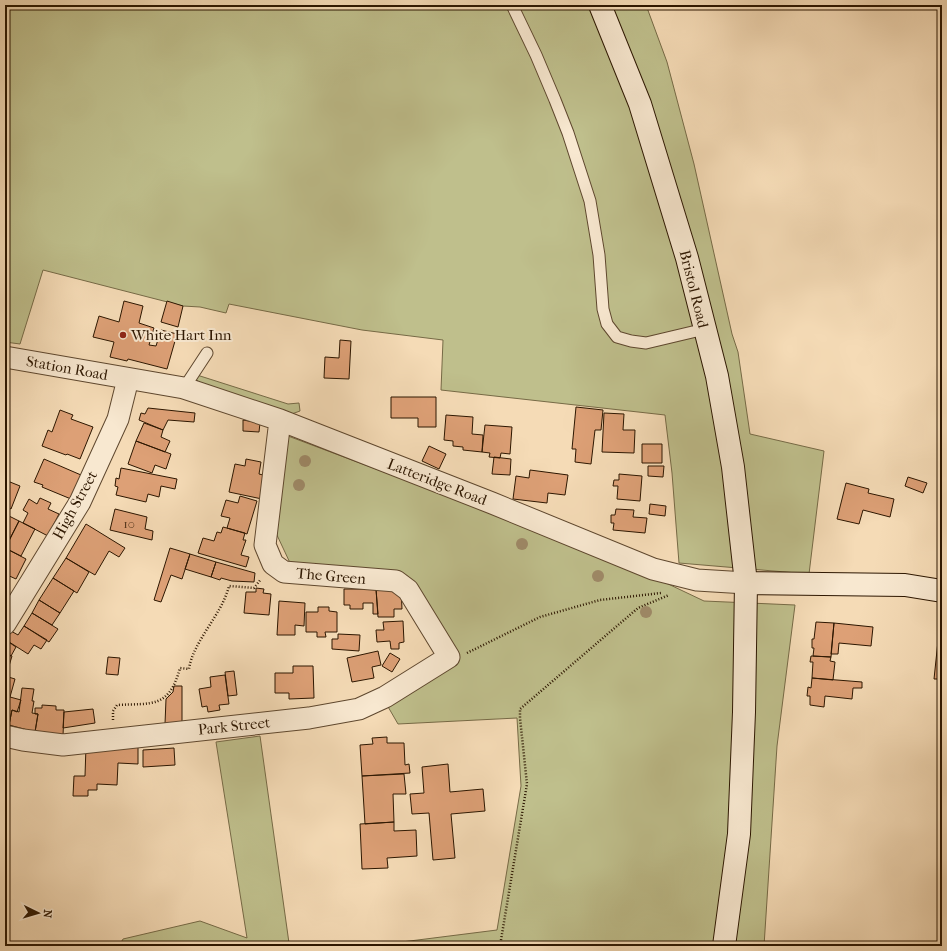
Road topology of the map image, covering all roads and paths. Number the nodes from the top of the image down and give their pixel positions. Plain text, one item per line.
1 (512, 5) edge
2 (600, 5) edge
3 (705, 329) junction
4 (207, 353) dead end
5 (5, 357) edge
6 (128, 379) junction
7 (184, 388) junction
8 (280, 420) junction
9 (697, 580) junction
10 (746, 583) junction
11 (252, 588) dead end
12 (942, 591) edge
13 (677, 592) junction
14 (5, 624) edge
15 (449, 657) junction
16 (113, 725) dead end
17 (5, 736) edge
18 (500, 946) edge
19 (724, 946) edge

1 - 3 lane
2 - 3 main road, Bristol Road
3 - 10 main road, Bristol Road
4 - 7 lane
5 - 6 street, Station Road
6 - 7 street, Latteridge Road
6 - 14 street, High Street
7 - 8 street, Latteridge Road
8 - 9 street, Latteridge Road
8 - 15 street, The Green
9 - 10 street, Latteridge Road
9 - 13 path
10 - 12 main road
10 - 19 main road, Bristol Road
11 - 16 path
13 - 15 path
13 - 18 path
15 - 17 street, Park Street

